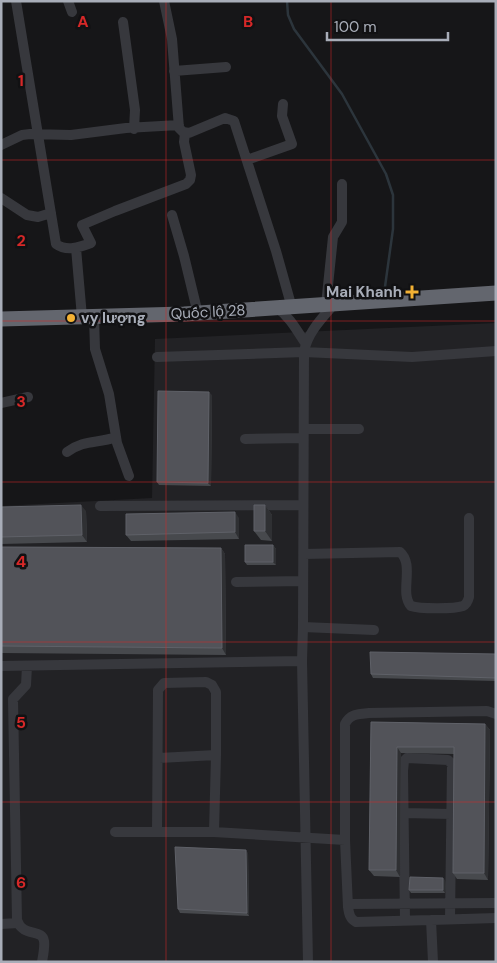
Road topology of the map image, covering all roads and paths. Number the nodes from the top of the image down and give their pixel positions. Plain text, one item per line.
1 (16, 1) edge
2 (68, 1) edge
3 (164, 1) edge
4 (72, 12) dead end
5 (123, 22) dead end
6 (226, 67) dead end
7 (174, 71) junction
8 (283, 104) dead end
9 (134, 128) junction
10 (182, 129) junction
11 (39, 135) junction
12 (1, 145) edge
13 (247, 160) junction
14 (342, 184) dead end
15 (1, 198) edge
16 (50, 213) junction
17 (172, 215) dead end
18 (76, 248) junction
19 (496, 293) edge
20 (331, 304) junction
21 (284, 308) junction
22 (198, 314) junction
23 (88, 317) junction
24 (1, 319) edge
25 (305, 348) junction
26 (496, 352) edge
27 (157, 357) dead end
28 (28, 397) dead end
29 (1, 403) edge
30 (360, 429) dead end
31 (303, 433) junction
32 (116, 437) junction
33 (245, 438) dead end
34 (67, 452) dead end
35 (129, 476) dead end
36 (303, 505) junction
37 (100, 506) dead end
38 (469, 518) dead end
39 (304, 554) junction
40 (303, 581) junction
41 (236, 582) dead end
42 (303, 627) junction
43 (374, 630) dead end
44 (302, 661) junction
45 (1, 666) edge
46 (27, 666) junction
47 (496, 714) edge
48 (216, 755) junction
49 (159, 758) junction
50 (404, 813) junction
51 (451, 814) junction
52 (115, 832) dead end
53 (157, 832) junction
54 (214, 832) junction
55 (305, 837) junction
56 (346, 840) junction
57 (348, 904) junction
58 (405, 904) junction
59 (451, 904) junction
60 (496, 904) edge
61 (496, 918) edge
62 (450, 919) junction
63 (405, 920) junction
64 (431, 920) junction
65 (18, 923) junction
66 (1, 924) edge
67 (42, 962) edge
68 (308, 962) edge
69 (433, 962) edge

1 - 11 street
2 - 4 street
3 - 7 street
5 - 9 street
6 - 7 street
7 - 10 street
8 - 13 street
9 - 10 street
9 - 11 street
10 - 13 street
10 - 18 street
11 - 12 street
11 - 16 street
13 - 21 street
14 - 20 street
15 - 16 street
16 - 18 street
17 - 22 street
18 - 23 street
19 - 20 highway, Quốc lộ 28
20 - 21 highway, Quốc lộ 28
20 - 25 street
21 - 22 highway, Quốc lộ 28
21 - 25 street
22 - 23 highway, Quốc lộ 28
23 - 24 highway, Quốc lộ 28
23 - 32 street
25 - 26 street
25 - 27 street
25 - 31 street
28 - 29 street
30 - 31 street
31 - 33 street
31 - 36 street
32 - 34 street
32 - 35 street
36 - 37 street
36 - 39 street
38 - 39 street
39 - 40 street
40 - 41 street
40 - 42 street
42 - 43 street
42 - 44 street
44 - 46 street
44 - 55 street
45 - 46 street
46 - 65 street
47 - 56 street
48 - 49 street
48 - 49 street
48 - 54 street
49 - 53 street
50 - 51 street
50 - 51 street
50 - 58 street
51 - 59 street
52 - 53 street
53 - 54 street
54 - 55 street
55 - 56 street
55 - 68 street
56 - 57 street
57 - 58 street
57 - 63 street
58 - 59 street
58 - 63 street
59 - 60 street
59 - 62 street
61 - 62 street
62 - 64 street
63 - 64 street
64 - 69 street
65 - 66 street
65 - 67 street

